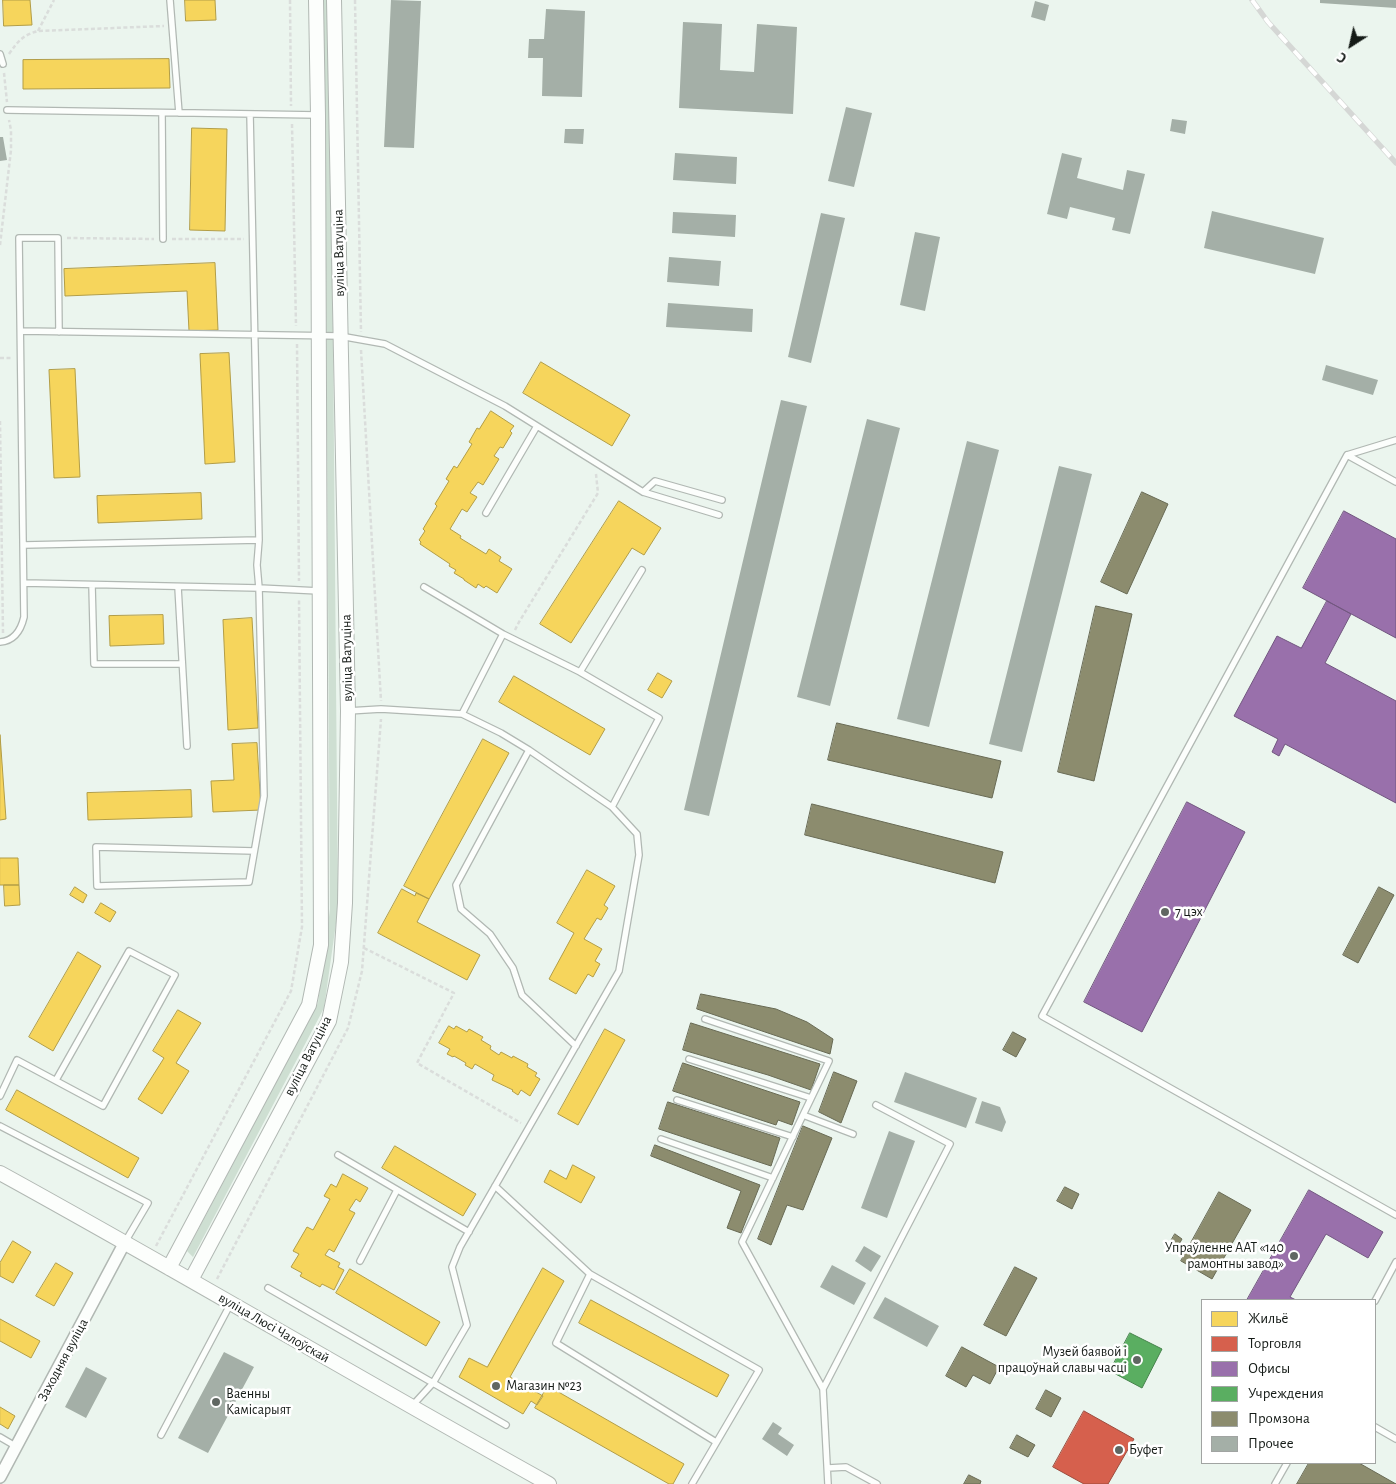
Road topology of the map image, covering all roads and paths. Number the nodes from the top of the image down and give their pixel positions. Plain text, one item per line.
1 (54, 0) edge
2 (170, 0) edge
3 (290, 0) edge
4 (316, 0) edge
5 (334, 0) edge
6 (171, 26) junction
7 (38, 31) junction
8 (0, 54) edge
9 (3, 64) junction
10 (7, 110) junction
11 (162, 113) junction
12 (179, 113) junction
13 (250, 114) junction
14 (292, 115) junction
15 (318, 115) junction
16 (163, 239) dead end
17 (0, 245) edge
18 (21, 331) junction
19 (59, 332) junction
20 (255, 336) junction
21 (296, 336) junction
22 (340, 336) junction
23 (318, 337) junction
24 (0, 421) edge
25 (537, 426) junction
26 (1396, 440) edge
27 (1347, 456) junction
28 (595, 462) junction
29 (1396, 482) edge
30 (643, 492) junction
31 (722, 500) dead end
32 (486, 513) dead end
33 (719, 515) dead end
34 (259, 540) junction
35 (24, 545) junction
36 (642, 570) dead end
37 (24, 583) junction
38 (92, 585) junction
39 (178, 587) junction
40 (424, 587) dead end
41 (259, 588) junction
42 (299, 590) junction
43 (320, 591) junction
44 (504, 634) junction
45 (511, 638) junction
46 (2, 642) edge
47 (182, 664) junction
48 (580, 672) junction
49 (348, 711) junction
50 (462, 714) junction
51 (187, 746) dead end
52 (529, 750) junction
53 (612, 807) junction
54 (254, 851) junction
55 (364, 948) dead end
56 (705, 1019) dead end
57 (576, 1046) junction
58 (689, 1059) dead end
59 (56, 1080) junction
60 (2, 1084) edge
61 (0, 1096) edge
62 (811, 1098) junction
63 (677, 1100) dead end
64 (876, 1106) dead end
65 (803, 1115) junction
66 (0, 1126) edge
67 (529, 1128) junction
68 (853, 1134) dead end
69 (792, 1137) junction
70 (661, 1139) dead end
71 (338, 1156) dead end
72 (0, 1173) edge
73 (773, 1178) junction
74 (496, 1186) junction
75 (397, 1190) junction
76 (1396, 1215) edge
77 (469, 1232) junction
78 (125, 1242) junction
79 (150, 1256) junction
80 (360, 1261) dead end
81 (1396, 1262) edge
82 (169, 1268) junction
83 (590, 1274) junction
84 (190, 1280) junction
85 (268, 1288) dead end
86 (1376, 1299) edge
87 (231, 1303) junction
88 (433, 1383) junction
89 (823, 1389) junction
90 (411, 1408) junction
91 (506, 1425) dead end
92 (1376, 1428) edge
93 (161, 1435) dead end
94 (0, 1437) edge
95 (1396, 1439) edge
96 (716, 1442) junction
97 (17, 1447) junction
98 (1285, 1464) edge
99 (828, 1468) junction
100 (0, 1477) edge
101 (548, 1484) edge
102 (692, 1484) edge
103 (828, 1484) edge
104 (877, 1484) edge
105 (1275, 1484) edge

1 - 7 path
2 - 6 lane
3 - 14 path
4 - 15 street, вуліца Ватуціна
5 - 22 street, вуліца Ватуціна
6 - 7 path
6 - 12 lane
7 - 9 path
8 - 9 lane
9 - 10 path
10 - 11 lane
10 - 17 path
11 - 12 lane
11 - 16 lane
12 - 13 lane
13 - 14 lane
13 - 20 lane
14 - 15 lane
14 - 21 path
15 - 23 street, вуліца Ватуціна
18 - 19 lane
18 - 19 lane
18 - 35 lane
19 - 20 lane
20 - 21 lane
20 - 34 lane
21 - 23 lane
21 - 42 path
22 - 23 lane
22 - 25 lane
22 - 49 street, вуліца Ватуціна
23 - 43 street, вуліца Ватуціна
24 - 46 path
25 - 28 lane
25 - 32 lane
26 - 27 lane
27 - 29 lane
27 - 76 lane
28 - 30 lane
28 - 45 path
30 - 31 lane
30 - 33 lane
34 - 35 lane
34 - 41 lane
35 - 37 lane
36 - 48 lane
37 - 38 lane
37 - 46 lane
38 - 39 lane
38 - 47 lane
39 - 41 lane
39 - 47 lane
40 - 44 lane
41 - 42 lane
41 - 54 lane
42 - 43 lane
42 - 79 path
43 - 82 street, вуліца Ватуціна
44 - 45 lane
44 - 50 lane
45 - 48 lane
47 - 51 lane
48 - 53 lane
49 - 50 lane
49 - 84 street, вуліца Ватуціна
50 - 52 lane
52 - 53 lane
52 - 57 lane
53 - 57 lane
54 - 54 lane
55 - 67 path
56 - 62 lane
57 - 67 lane
58 - 62 lane
59 - 59 lane
59 - 60 lane
60 - 61 lane
62 - 65 lane
63 - 69 lane
64 - 89 lane
65 - 68 lane
65 - 69 lane
66 - 78 lane
67 - 74 lane
69 - 73 lane
70 - 73 lane
71 - 75 lane
72 - 78 street, вуліца Люсі Чалоўскай
73 - 89 lane
74 - 77 lane
74 - 83 lane
75 - 77 lane
75 - 80 lane
77 - 88 lane
78 - 79 street, вуліца Люсі Чалоўскай
78 - 97 street, Заходняя вуліца
79 - 82 street, вуліца Люсі Чалоўскай
81 - 86 lane
82 - 84 street, вуліца Люсі Чалоўскай
83 - 96 lane
83 - 96 lane
84 - 87 street, вуліца Люсі Чалоўскай
85 - 88 lane
87 - 90 street, вуліца Люсі Чалоўскай
87 - 93 lane
88 - 90 lane
88 - 91 lane
89 - 99 lane
90 - 101 street, вуліца Люсі Чалоўскай
92 - 95 lane
94 - 97 lane
96 - 102 lane
97 - 100 street, Заходняя вуліца
98 - 105 lane
99 - 103 lane
99 - 104 lane

